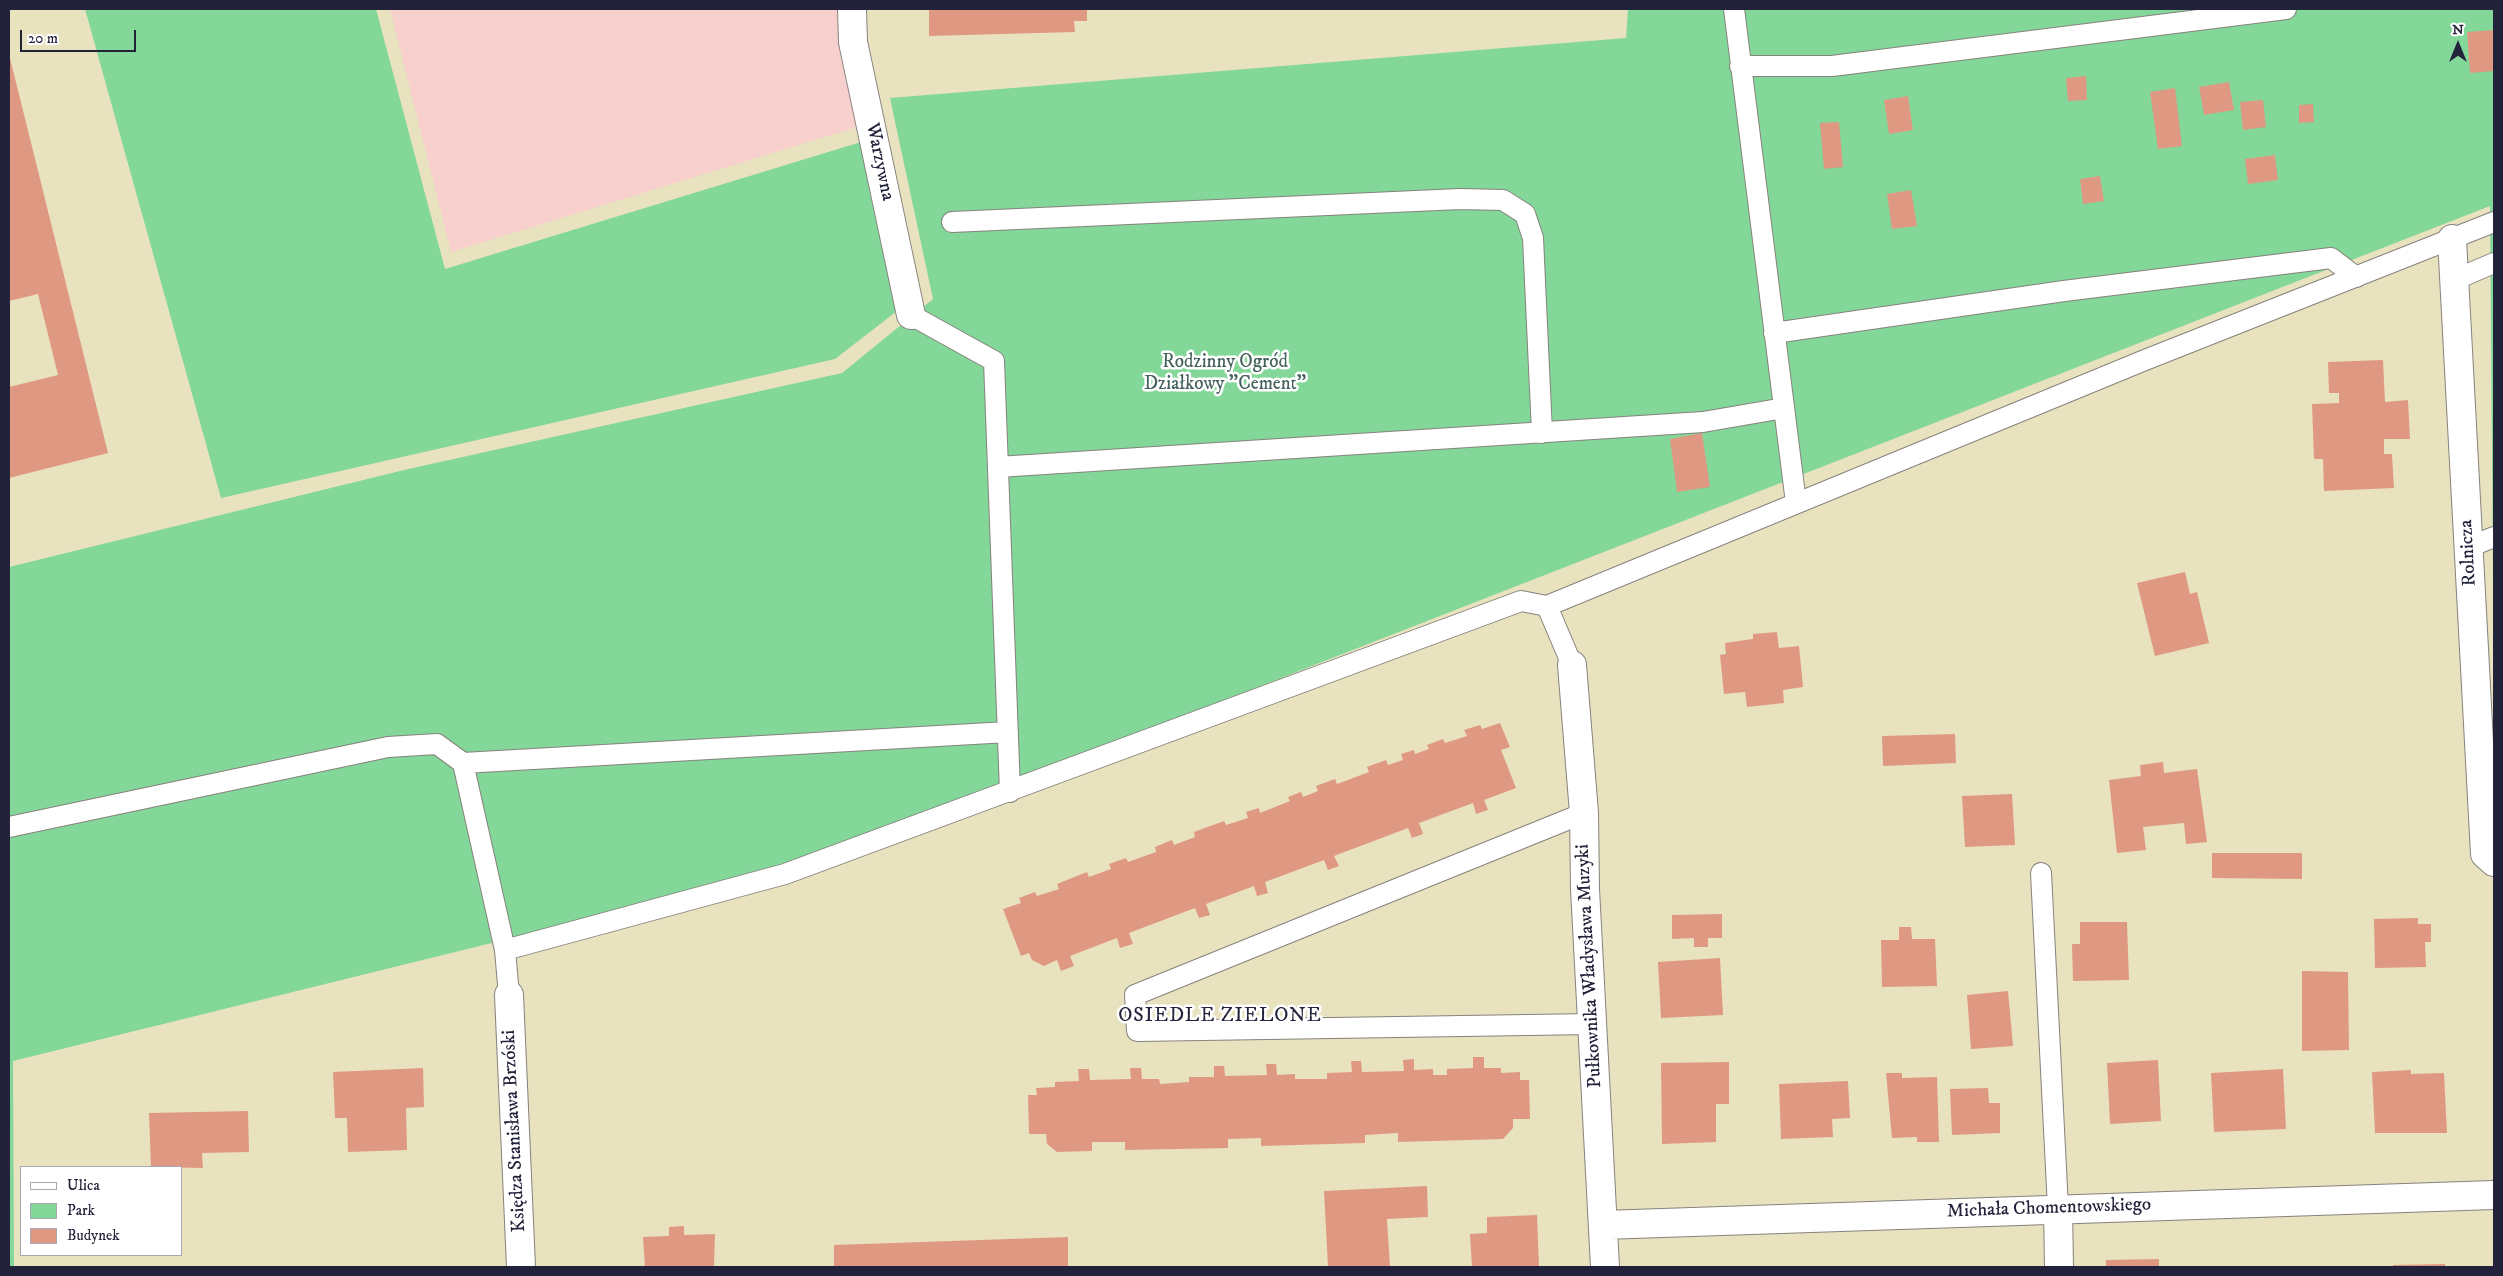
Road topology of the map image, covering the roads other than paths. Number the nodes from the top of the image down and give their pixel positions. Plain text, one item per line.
1 (852, 9) edge
2 (1734, 9) edge
3 (2286, 9) edge
4 (1740, 66) junction
5 (952, 222) dead end
6 (2494, 222) edge
7 (2452, 239) junction
8 (2494, 263) edge
9 (2356, 277) junction
10 (2454, 280) junction
11 (911, 315) joint
12 (1774, 333) junction
13 (1784, 408) junction
14 (1542, 433) junction
15 (998, 467) junction
16 (1796, 502) junction
17 (2494, 537) edge
18 (2469, 547) junction
19 (1547, 606) junction
20 (1572, 665) joint
21 (1008, 732) junction
22 (463, 763) junction
23 (1010, 792) junction
24 (1584, 813) junction
25 (9, 827) edge
26 (2494, 862) edge
27 (2040, 872) dead end
28 (505, 950) junction
29 (509, 995) joint
30 (1593, 1024) junction
31 (2494, 1195) edge
32 (2058, 1208) junction
33 (1603, 1225) junction
34 (521, 1267) edge
35 (1605, 1267) edge
36 (2059, 1267) edge

1 - 11 street, Warzywna
2 - 4 lane
3 - 4 lane
4 - 12 lane
5 - 14 lane
6 - 7 lane
7 - 9 lane
7 - 10 street, Rolnicza
8 - 10 lane
9 - 12 lane
9 - 16 lane
10 - 18 street, Rolnicza
11 - 15 lane
12 - 13 lane
13 - 14 lane
13 - 16 lane
14 - 15 lane
15 - 21 lane
16 - 19 lane
17 - 18 lane
18 - 26 street, Rolnicza
19 - 20 lane
19 - 23 lane
20 - 24 street, Pułkownika Władysława Muzyki
21 - 22 lane
21 - 23 lane
22 - 25 lane
22 - 28 lane
23 - 28 lane
24 - 30 street, Pułkownika Władysława Muzyki
24 - 30 lane
27 - 32 lane
28 - 29 lane
29 - 34 street, Księdza Stanisława Brzóski
30 - 33 street, Pułkownika Władysława Muzyki
31 - 32 street, Michała Chomentowskiego
32 - 33 street, Michała Chomentowskiego
32 - 36 street
33 - 35 street, Pułkownika Władysława Muzyki

